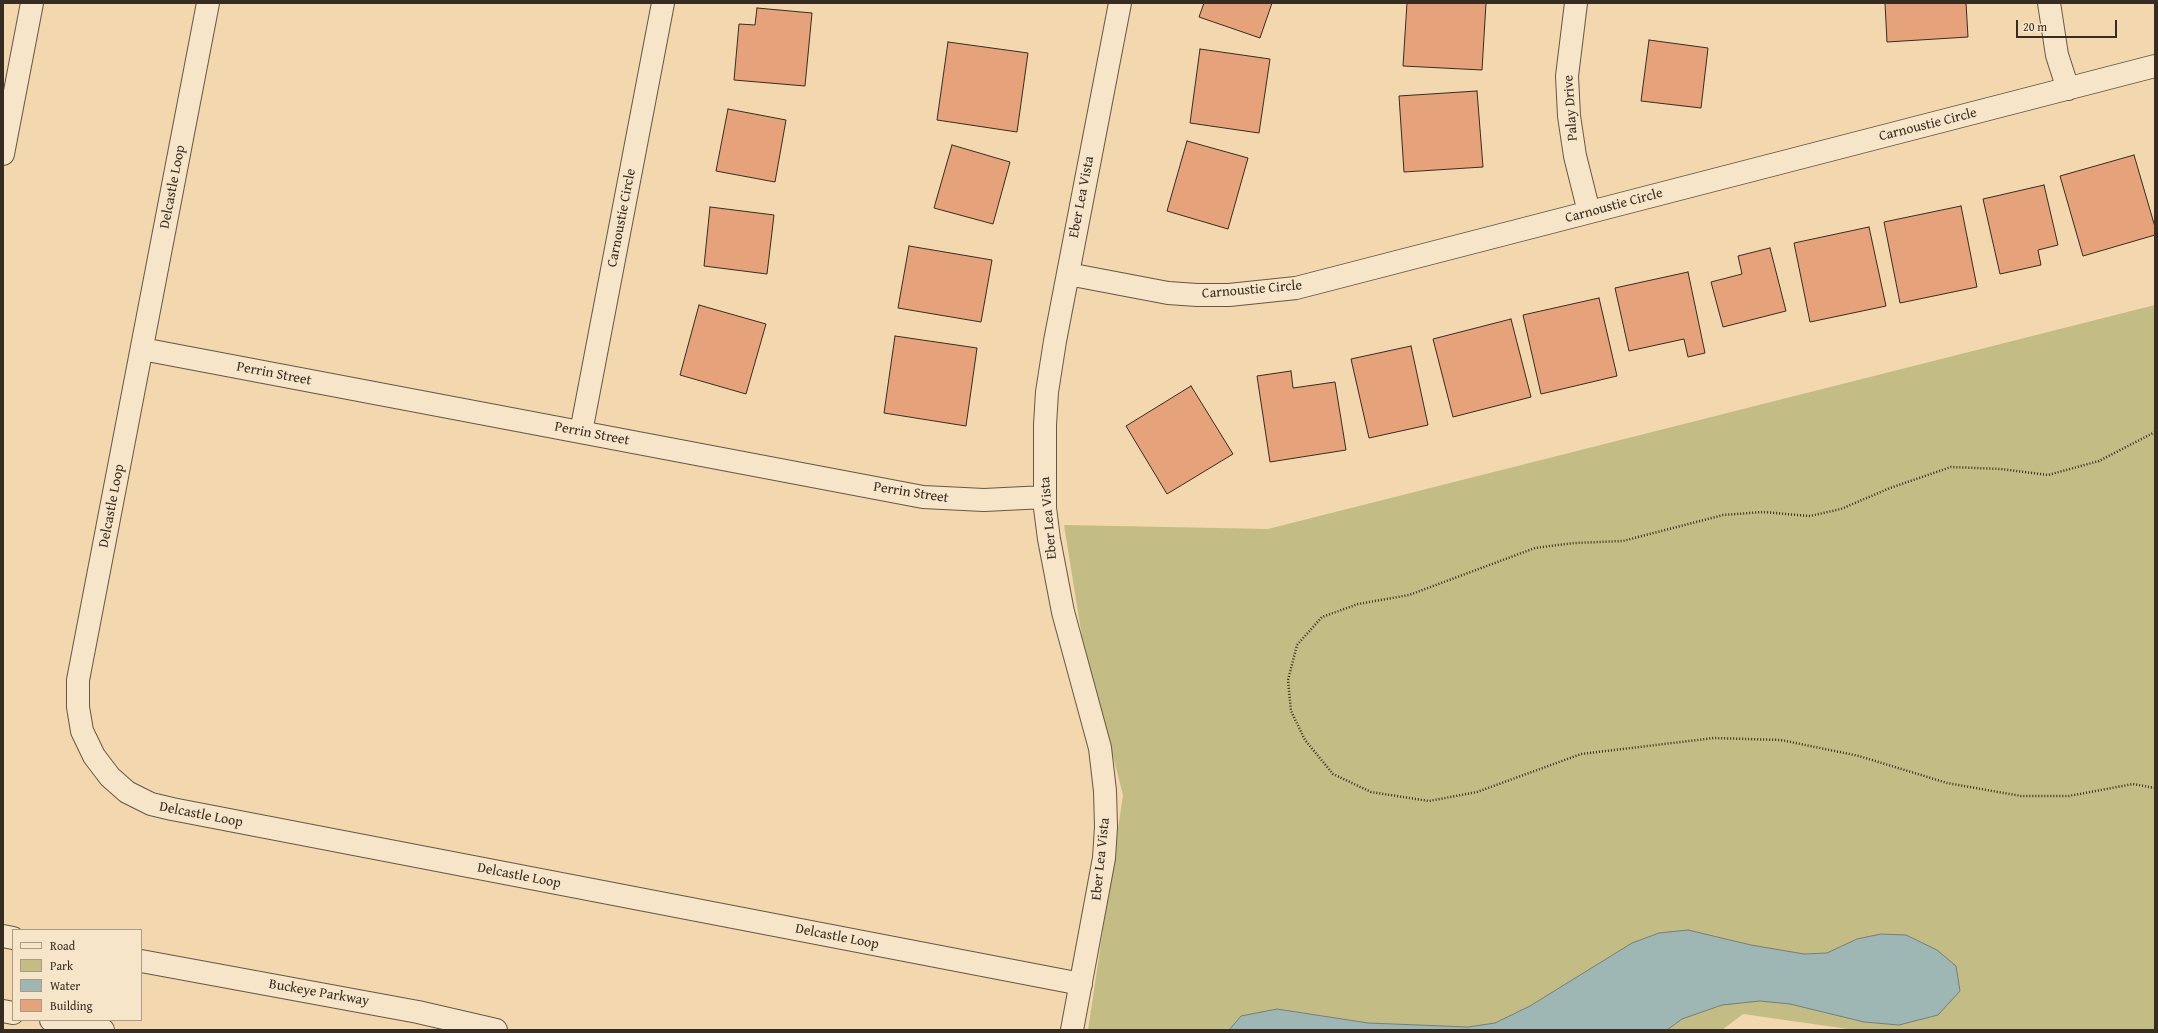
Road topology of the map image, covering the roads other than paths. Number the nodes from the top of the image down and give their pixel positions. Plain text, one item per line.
1 (32, 3) edge
2 (208, 3) edge
3 (664, 3) edge
4 (1120, 3) edge
5 (1576, 3) edge
6 (2049, 3) edge
7 (2155, 66) edge
8 (2068, 88) junction
9 (3, 154) edge
10 (1589, 212) junction
11 (1068, 274) junction
12 (142, 349) junction
13 (581, 432) junction
14 (1045, 497) junction
15 (142, 961) edge
16 (1081, 984) junction
17 (56, 1021) edge
18 (103, 1030) edge
19 (496, 1030) edge
20 (1072, 1030) edge

1 - 9 street
2 - 12 street, Delcastle Loop
3 - 13 street, Carnoustie Circle
4 - 11 street, Eber Lea Vista
5 - 10 street, Palay Drive
6 - 8 street
7 - 8 street, Carnoustie Circle
8 - 10 street, Carnoustie Circle
10 - 11 street, Carnoustie Circle
11 - 14 street, Eber Lea Vista
12 - 13 street, Perrin Street
12 - 16 street, Delcastle Loop
13 - 14 street, Perrin Street
14 - 16 street, Eber Lea Vista
15 - 19 street, Buckeye Parkway
16 - 20 street, Eber Lea Vista
17 - 18 street

